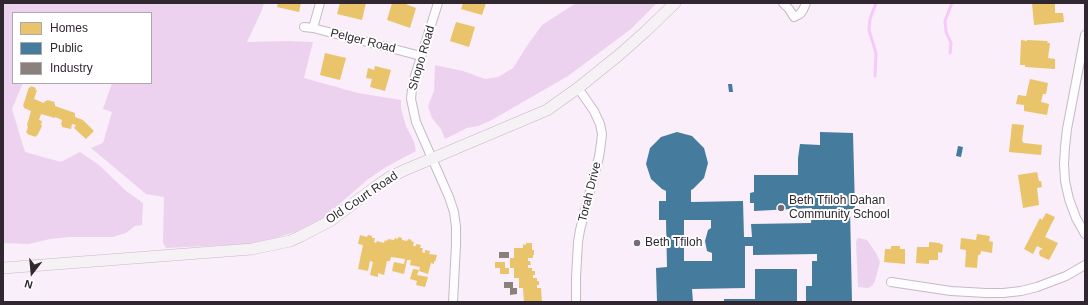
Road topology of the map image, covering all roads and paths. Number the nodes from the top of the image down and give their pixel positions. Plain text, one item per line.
1 (320, 3) edge
2 (438, 3) edge
3 (675, 3) edge
4 (783, 3) edge
5 (806, 3) edge
6 (304, 28) dead end
7 (314, 28) junction
8 (1085, 35) edge
9 (421, 56) junction
10 (578, 88) junction
11 (431, 159) junction
12 (1085, 234) edge
13 (1085, 265) edge
14 (3, 268) edge
15 (891, 282) dead end
16 (453, 302) edge
17 (576, 302) edge

1 - 7 street
2 - 9 street, Shopo Road
3 - 10 main road, Old Court Road
4 - 5 street
6 - 7 street, Pelger Road
7 - 9 street, Pelger Road
8 - 12 street
9 - 11 street, Shopo Road
10 - 11 main road, Old Court Road
10 - 17 street, Torah Drive
11 - 14 main road, Old Court Road
11 - 16 street, Shopo Road
13 - 15 street

